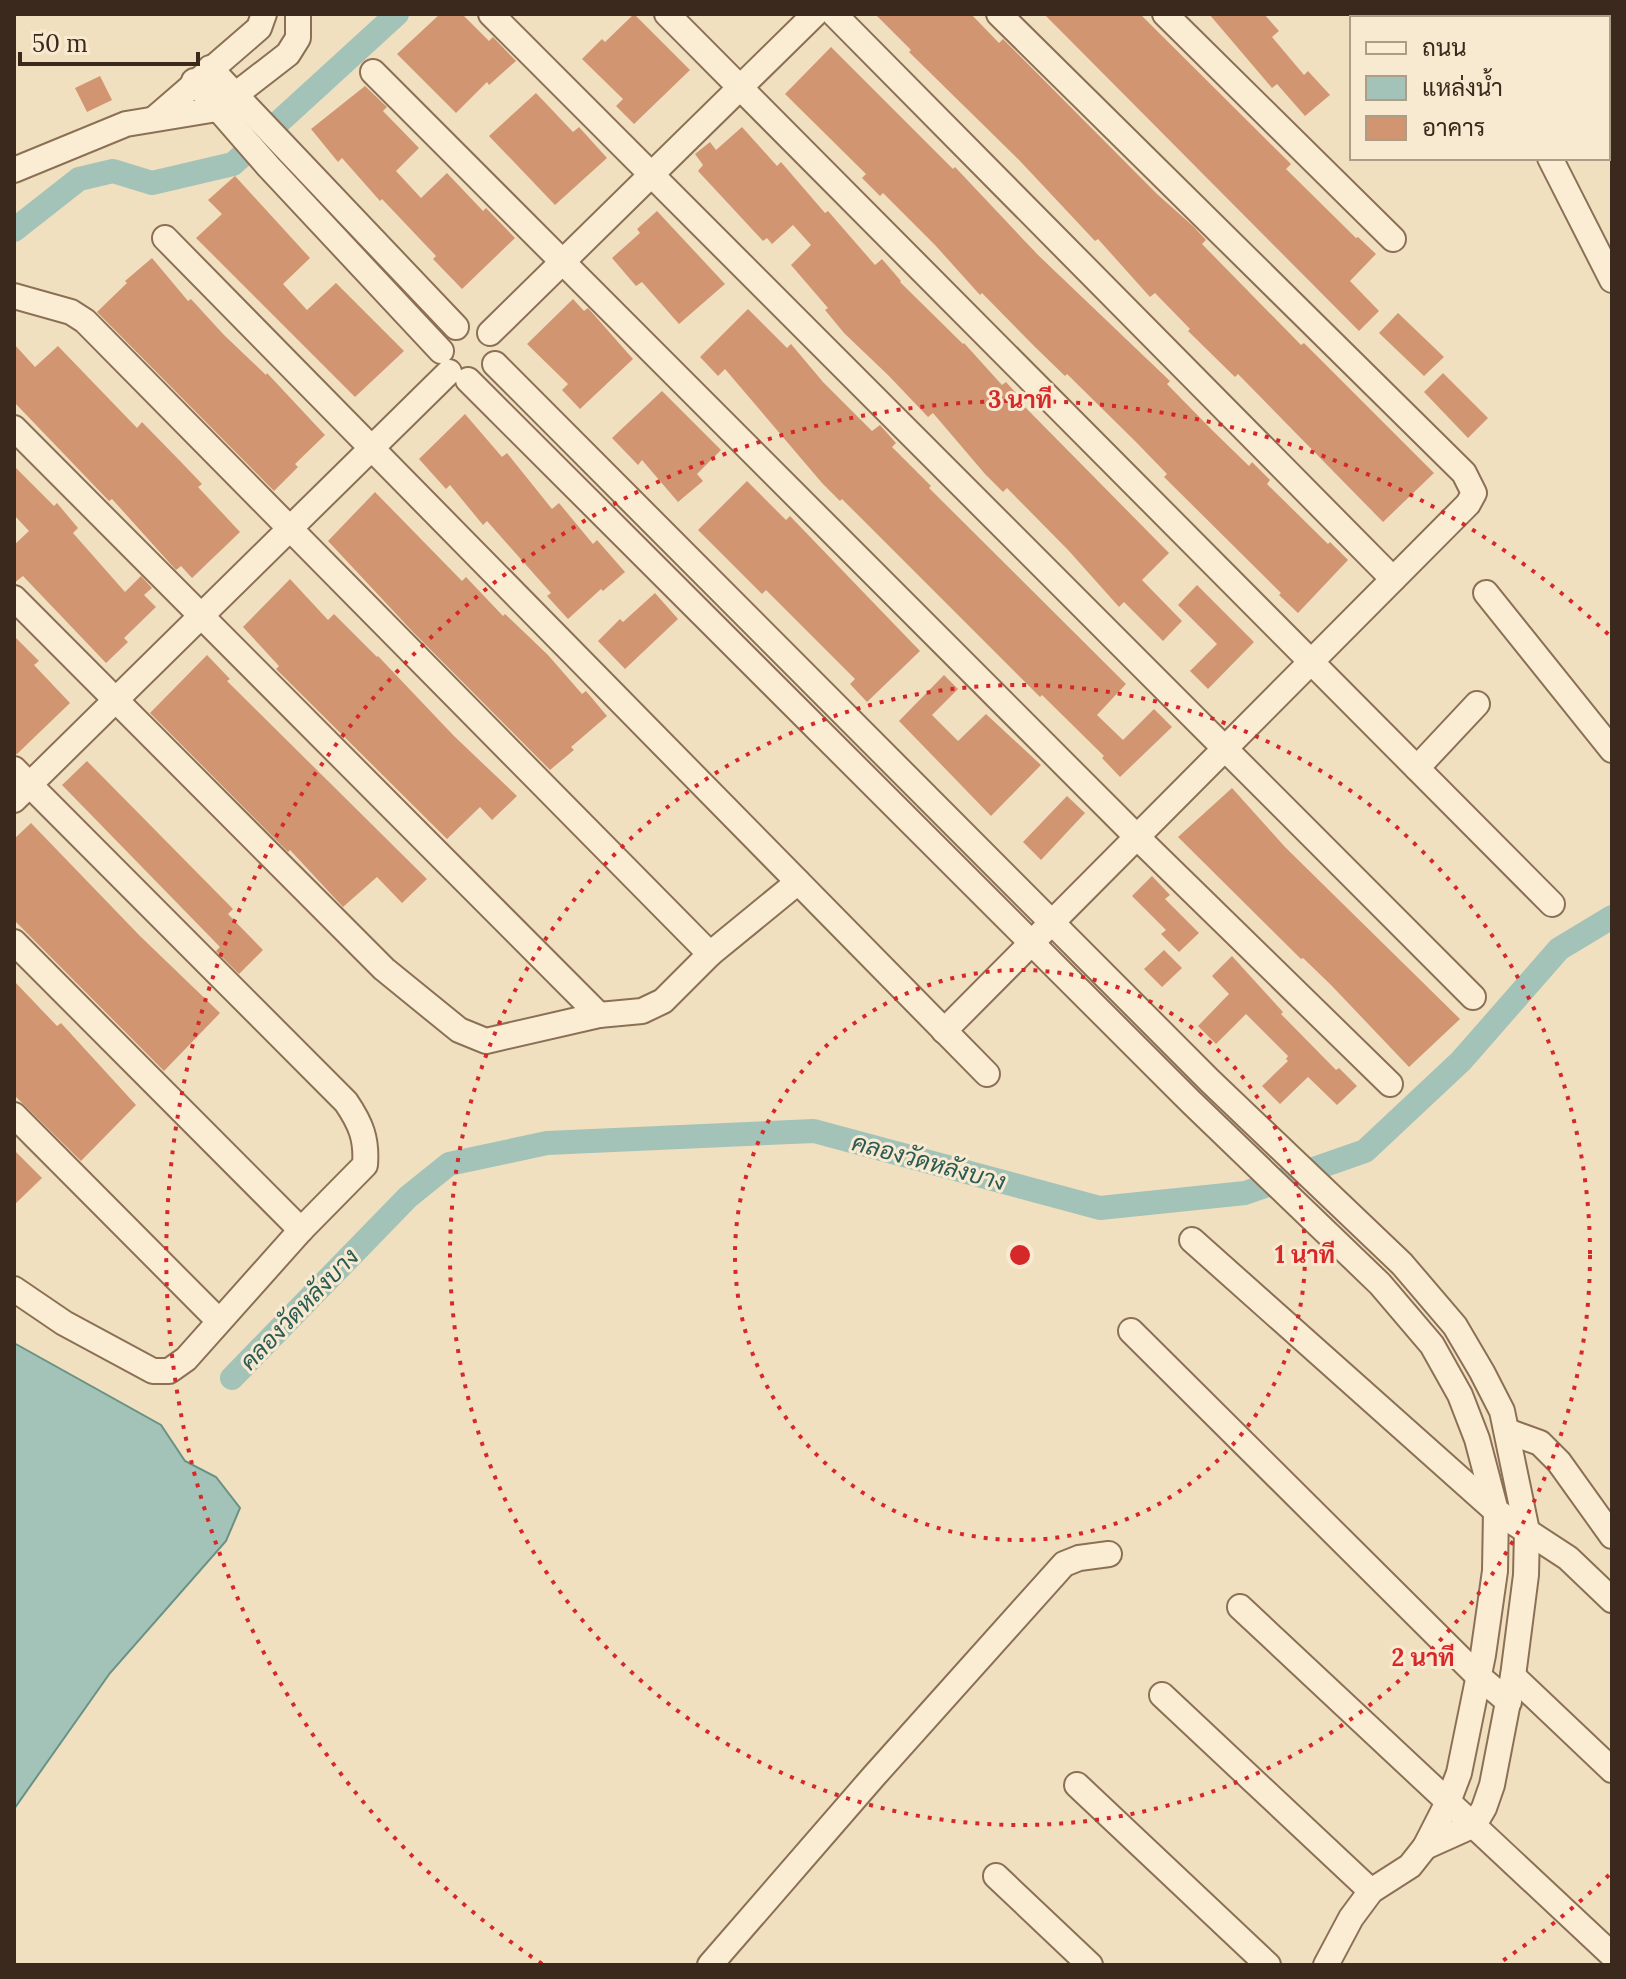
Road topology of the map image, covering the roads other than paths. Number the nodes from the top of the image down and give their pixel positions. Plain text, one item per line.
1 (264, 14) edge
2 (298, 14) edge
3 (491, 14) edge
4 (667, 14) edge
5 (815, 14) edge
6 (834, 14) edge
7 (999, 14) edge
8 (1165, 14) edge
9 (373, 72) dead end
10 (202, 75) junction
11 (740, 88) junction
12 (226, 102) junction
13 (155, 118) junction
14 (250, 129) junction
15 (1551, 160) edge
16 (14, 170) edge
17 (651, 175) junction
18 (165, 238) dead end
19 (1393, 239) dead end
20 (563, 261) junction
21 (1612, 280) edge
22 (14, 296) edge
23 (456, 327) junction
24 (490, 333) junction
25 (495, 364) junction
26 (453, 367) junction
27 (14, 428) edge
28 (373, 447) junction
29 (288, 530) junction
30 (1393, 579) junction
31 (1486, 593) dead end
32 (14, 598) edge
33 (201, 616) junction
34 (769, 639) junction
35 (1311, 662) junction
36 (751, 663) junction
37 (115, 700) junction
38 (1477, 704) dead end
39 (1225, 748) junction
40 (1612, 750) edge
41 (1417, 768) junction
42 (19, 784) edge
43 (1137, 837) junction
44 (798, 882) junction
45 (1552, 904) dead end
46 (1052, 923) junction
47 (14, 942) edge
48 (1032, 943) junction
49 (710, 954) junction
50 (1473, 997) dead end
51 (599, 1015) junction
52 (944, 1031) junction
53 (1184, 1056) junction
54 (987, 1074) dead end
55 (1166, 1077) junction
56 (1390, 1084) dead end
57 (14, 1115) edge
58 (301, 1230) junction
59 (1192, 1240) dead end
60 (1402, 1264) junction
61 (1380, 1284) junction
62 (14, 1289) edge
63 (219, 1321) junction
64 (1131, 1331) dead end
65 (1507, 1431) junction
66 (1496, 1511) junction
67 (1527, 1531) junction
68 (1612, 1536) edge
69 (1109, 1554) dead end
70 (1612, 1600) edge
71 (1240, 1607) dead end
72 (1478, 1676) junction
73 (1513, 1676) junction
74 (1162, 1695) dead end
75 (1509, 1702) junction
76 (1612, 1770) edge
77 (1077, 1785) dead end
78 (1448, 1802) junction
79 (1474, 1825) junction
80 (1425, 1847) junction
81 (996, 1876) dead end
82 (1371, 1891) junction
83 (1612, 1955) edge
84 (710, 1965) edge
85 (1090, 1965) edge
86 (1268, 1965) edge
87 (1326, 1965) edge

1 - 10 street
2 - 12 street
3 - 17 street
4 - 11 street
5 - 11 street
6 - 30 street
7 - 30 street
8 - 19 street
9 - 20 street
10 - 12 street
10 - 13 street
11 - 17 street
11 - 35 street
12 - 13 street
12 - 14 street
13 - 16 street
14 - 23 street
14 - 26 street
15 - 21 street
17 - 20 street
17 - 39 street
18 - 28 street
20 - 24 street
20 - 43 street
22 - 29 street
23 - 24 street
23 - 26 street
24 - 25 street
25 - 26 street
25 - 34 street
26 - 28 street
26 - 36 street
27 - 33 street
28 - 29 street
28 - 44 street
29 - 33 street
29 - 49 street
30 - 35 street
31 - 40 street
32 - 37 street
33 - 37 street
33 - 51 street
34 - 36 street
34 - 46 street
35 - 39 street
35 - 41 street
36 - 48 street
37 - 42 street
37 - 51 street
38 - 41 street
39 - 43 street
39 - 50 street
41 - 45 street
42 - 58 street
43 - 46 street
43 - 56 street
44 - 49 street
44 - 52 street
46 - 48 street
46 - 53 street
47 - 58 street
48 - 52 street
48 - 55 street
49 - 51 street
52 - 54 street
53 - 55 street
53 - 60 street
55 - 61 street
57 - 63 street
58 - 63 street
59 - 66 street
60 - 61 street
60 - 65 street
61 - 66 street
62 - 63 street
64 - 72 street
65 - 67 street
65 - 68 street
66 - 67 street
66 - 72 street
67 - 70 street
67 - 73 street
69 - 84 street
71 - 78 street
72 - 75 street
72 - 78 street
73 - 75 street
73 - 76 street
74 - 82 street
75 - 79 street
77 - 86 street
78 - 79 street
78 - 80 street
79 - 80 street
79 - 83 street
80 - 82 street
81 - 85 street
82 - 87 street

